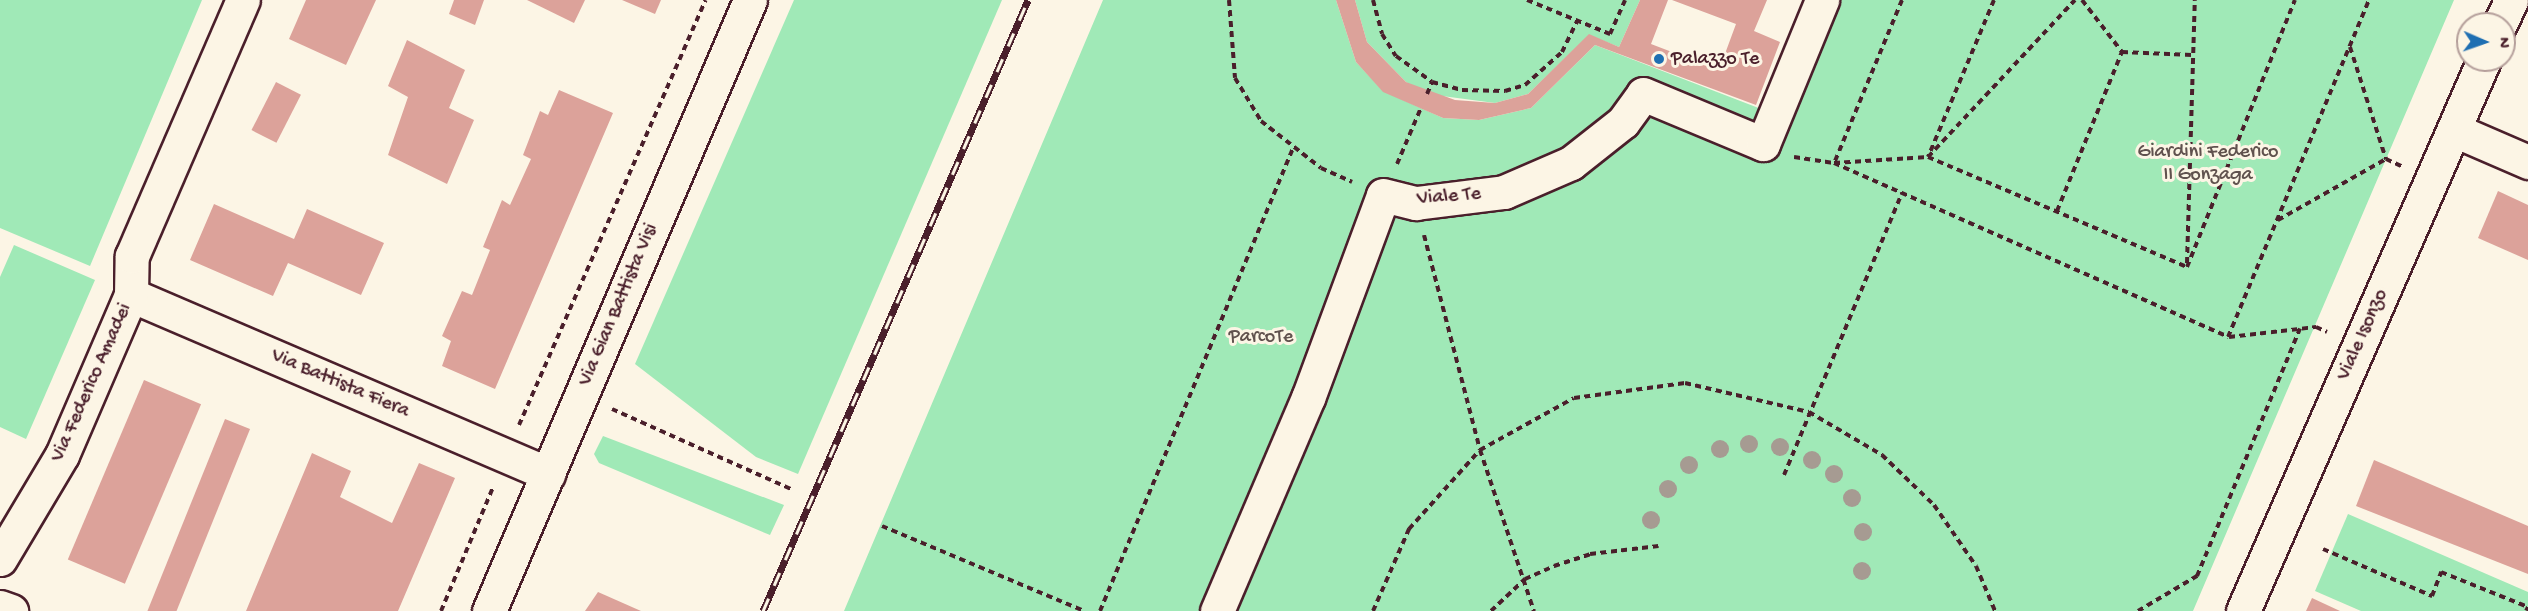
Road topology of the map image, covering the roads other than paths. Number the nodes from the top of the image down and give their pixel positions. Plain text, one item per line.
1 (243, 0) edge
2 (750, 0) edge
3 (1822, 0) edge
4 (2479, 72) edge
5 (2454, 130) junction
6 (2528, 162) edge
7 (131, 296) junction
8 (548, 474) junction
9 (0, 559) edge
10 (0, 607) edge
11 (10, 611) edge
12 (489, 611) edge
13 (1217, 611) edge
14 (2242, 611) edge

1 - 7 street, Via Federico Amadei
2 - 8 street, Via Gian Battista Visi
3 - 13 street, Viale Te
4 - 5 street, Viale Isonzo
5 - 6 street
5 - 14 street, Viale Isonzo
7 - 8 street, Via Battista Fiera
7 - 9 street, Via Federico Amadei
8 - 12 street, Via Gian Battista Visi
10 - 11 street

